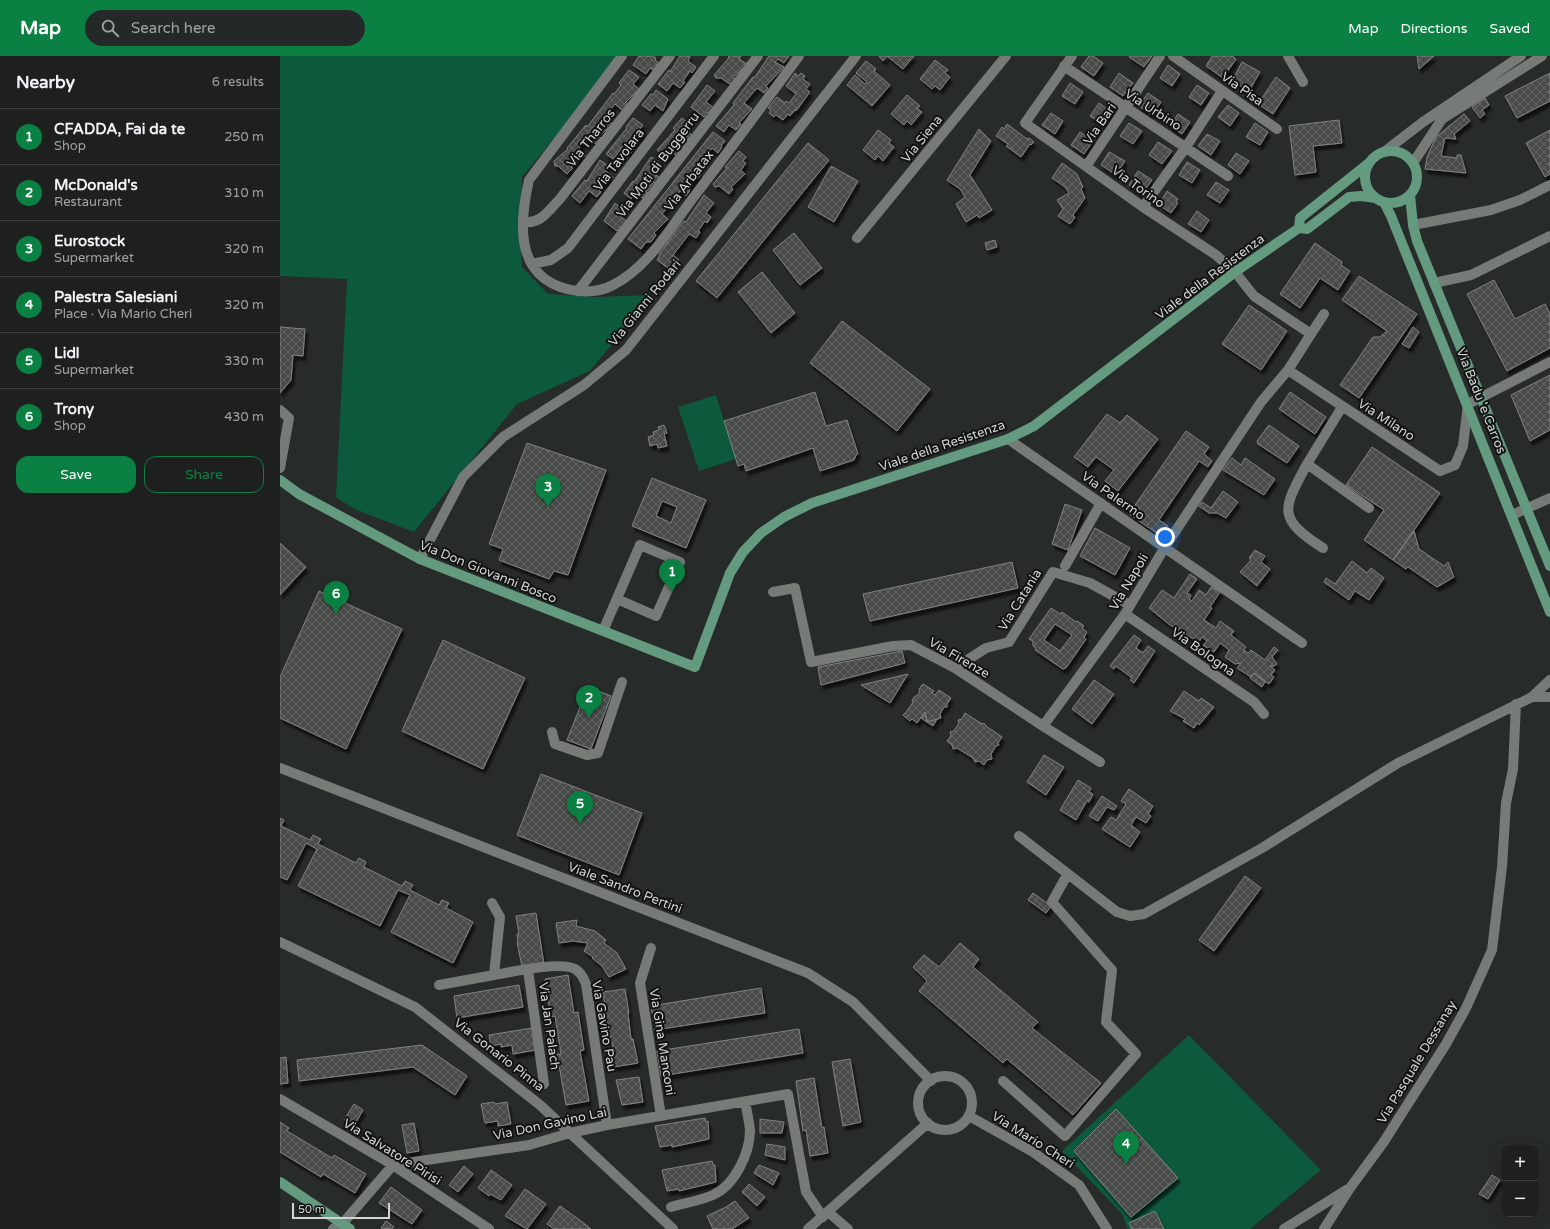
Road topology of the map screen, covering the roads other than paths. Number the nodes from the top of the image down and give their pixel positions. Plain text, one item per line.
1 (622, 56) edge
2 (670, 56) edge
3 (714, 56) edge
4 (758, 56) edge
5 (799, 56) edge
6 (856, 56) edge
7 (1006, 56) edge
8 (1072, 56) edge
9 (1160, 56) edge
10 (1174, 56) edge
11 (1288, 56) edge
12 (1521, 56) edge
13 (1542, 56) edge
14 (1064, 66) junction
15 (1303, 82) dead end
16 (1222, 91) junction
17 (1126, 109) junction
18 (1277, 129) dead end
19 (1186, 147) junction
20 (1384, 152) junction
21 (1370, 162) junction
22 (1413, 163) junction
23 (1087, 165) junction
24 (1228, 176) dead end
25 (1550, 185) edge
26 (1410, 195) junction
27 (1380, 200) junction
28 (1143, 207) junction
29 (524, 222) junction
30 (1413, 225) junction
31 (1299, 228) junction
32 (1550, 236) edge
33 (858, 238) dead end
34 (532, 264) junction
35 (1235, 272) junction
36 (1434, 283) junction
37 (578, 290) junction
38 (1324, 314) dead end
39 (1311, 334) junction
40 (1550, 362) edge
41 (1288, 370) junction
42 (1481, 397) junction
43 (1468, 404) junction
44 (1342, 406) junction
45 (280, 410) edge
46 (1008, 439) junction
47 (1307, 464) junction
48 (280, 468) edge
49 (280, 480) edge
50 (1550, 498) edge
51 (1101, 503) junction
52 (1369, 508) dead end
53 (1527, 509) junction
54 (1512, 515) junction
55 (1164, 547) junction
56 (1323, 548) dead end
57 (420, 559) junction
58 (1065, 566) dead end
59 (1550, 566) edge
60 (773, 592) dead end
61 (617, 598) junction
62 (1128, 609) junction
63 (1550, 612) edge
64 (603, 631) junction
65 (1302, 643) dead end
66 (695, 667) joint
67 (955, 668) junction
68 (1550, 680) edge
69 (622, 682) dead end
70 (1532, 697) junction
71 (1550, 697) edge
72 (1516, 704) junction
73 (1264, 714) dead end
74 (1043, 726) junction
75 (552, 732) dead end
76 (1100, 762) dead end
77 (280, 768) edge
78 (1019, 836) dead end
79 (1067, 875) junction
80 (492, 903) dead end
81 (280, 942) edge
82 (650, 948) dead end
83 (528, 970) junction
84 (494, 975) junction
85 (439, 985) dead end
86 (1002, 1080) dead end
87 (931, 1081) junction
88 (544, 1084) dead end
89 (280, 1100) edge
90 (745, 1102) junction
91 (661, 1116) junction
92 (968, 1116) junction
93 (928, 1123) junction
94 (607, 1125) junction
95 (570, 1133) junction
96 (393, 1165) junction
97 (280, 1182) edge
98 (1350, 1188) junction
99 (670, 1207) dead end
100 (825, 1215) junction
101 (346, 1226) edge
102 (334, 1229) edge
103 (489, 1229) edge
104 (673, 1229) edge
105 (808, 1229) edge
106 (848, 1229) edge
107 (1107, 1229) edge
108 (1284, 1229) edge
109 (1324, 1229) edge

1 - 29 street, Via Arbatax
2 - 29 street, Via Tharros
3 - 34 street, Via Tavolara
4 - 37 street, Via Moti di Buggerru
5 - 37 street, Via Arbatax
6 - 57 street, Via Gianni Rodari
7 - 33 street, Via Siena
8 - 14 street
9 - 17 street, Via Bari
10 - 16 street, Via Pisa
11 - 15 street
12 - 20 street
13 - 22 street
14 - 17 street, Via Urbino
14 - 23 street, Via Torino
16 - 18 street, Via Pisa
16 - 19 street
17 - 19 street, Via Urbino
17 - 23 street, Via Bari
19 - 24 street, Via Urbino
19 - 28 street
20 - 21 main road
20 - 22 main road
21 - 27 main road
21 - 31 main road, Viale della Resistenza
22 - 26 main road
23 - 28 street, Via Torino
25 - 30 street
26 - 27 main road
26 - 30 main road, Via Badu 'e Carros
27 - 31 main road, Viale della Resistenza
27 - 43 main road, Via Badu 'e Carros
28 - 35 street, Via Torino
29 - 34 street, Via Arbatax
30 - 36 main road, Via Badu 'e Carros
31 - 35 main road, Viale della Resistenza
32 - 36 street
34 - 37 street, Via Arbatax
35 - 39 street
35 - 46 main road, Viale della Resistenza
36 - 42 main road, Via Badu 'e Carros
38 - 39 street
39 - 41 street
40 - 42 street
41 - 44 street, Via Milano
41 - 55 street, Via Napoli
42 - 43 street
42 - 53 main road, Via Badu 'e Carros
43 - 44 street, Via Milano
43 - 54 main road, Via Badu 'e Carros
44 - 47 street
45 - 48 street
46 - 51 street, Via Palermo
46 - 66 main road, Viale della Resistenza
47 - 52 street
47 - 56 street
49 - 57 main road, Via Don Giovanni Bosco
50 - 53 street
51 - 55 street, Via Palermo
51 - 58 street
53 - 54 street
53 - 59 main road, Via Badu 'e Carros
54 - 63 main road, Via Badu 'e Carros
55 - 62 street, Via Napoli
55 - 65 street, Via Palermo
57 - 64 main road, Via Don Giovanni Bosco
60 - 67 street, Via Firenze
61 - 61 street
61 - 64 street
62 - 67 street, Via Catania
62 - 73 street, Via Bologna
62 - 74 street, Via Napoli
64 - 66 main road, Via Don Giovanni Bosco
67 - 74 street, Via Firenze
68 - 70 street
69 - 75 street
70 - 71 street
70 - 72 street
72 - 79 street
72 - 98 street, Via Pasquale Dessanay
74 - 76 street, Via Firenze
77 - 87 street, Viale Sandro Pertini
78 - 79 street
79 - 86 street
80 - 84 street
81 - 95 street, Via Gonario Pinna
82 - 91 street, Via Gina Manconi
83 - 84 street, Via Gavino Pau
83 - 88 street, Via Jan Palach
83 - 94 street, Via Gavino Pau
84 - 85 street, Via Gavino Pau
87 - 92 street
87 - 93 street
89 - 96 street, Via Salvatore Pirisi
90 - 91 street, Via Don Gavino Lai
90 - 99 street
90 - 100 street, Via Don Gavino Lai
91 - 94 street, Via Don Gavino Lai
92 - 93 street
92 - 107 street, Via Mario Cheri
93 - 100 street
94 - 95 street, Via Don Gavino Lai
95 - 96 street, Via Don Gavino Lai
95 - 104 street, Via Gonario Pinna
96 - 101 street
96 - 103 street, Via Salvatore Pirisi
97 - 101 main road
98 - 108 street
98 - 109 street, Via Pasquale Dessanay
100 - 105 street
100 - 106 street
101 - 102 street

